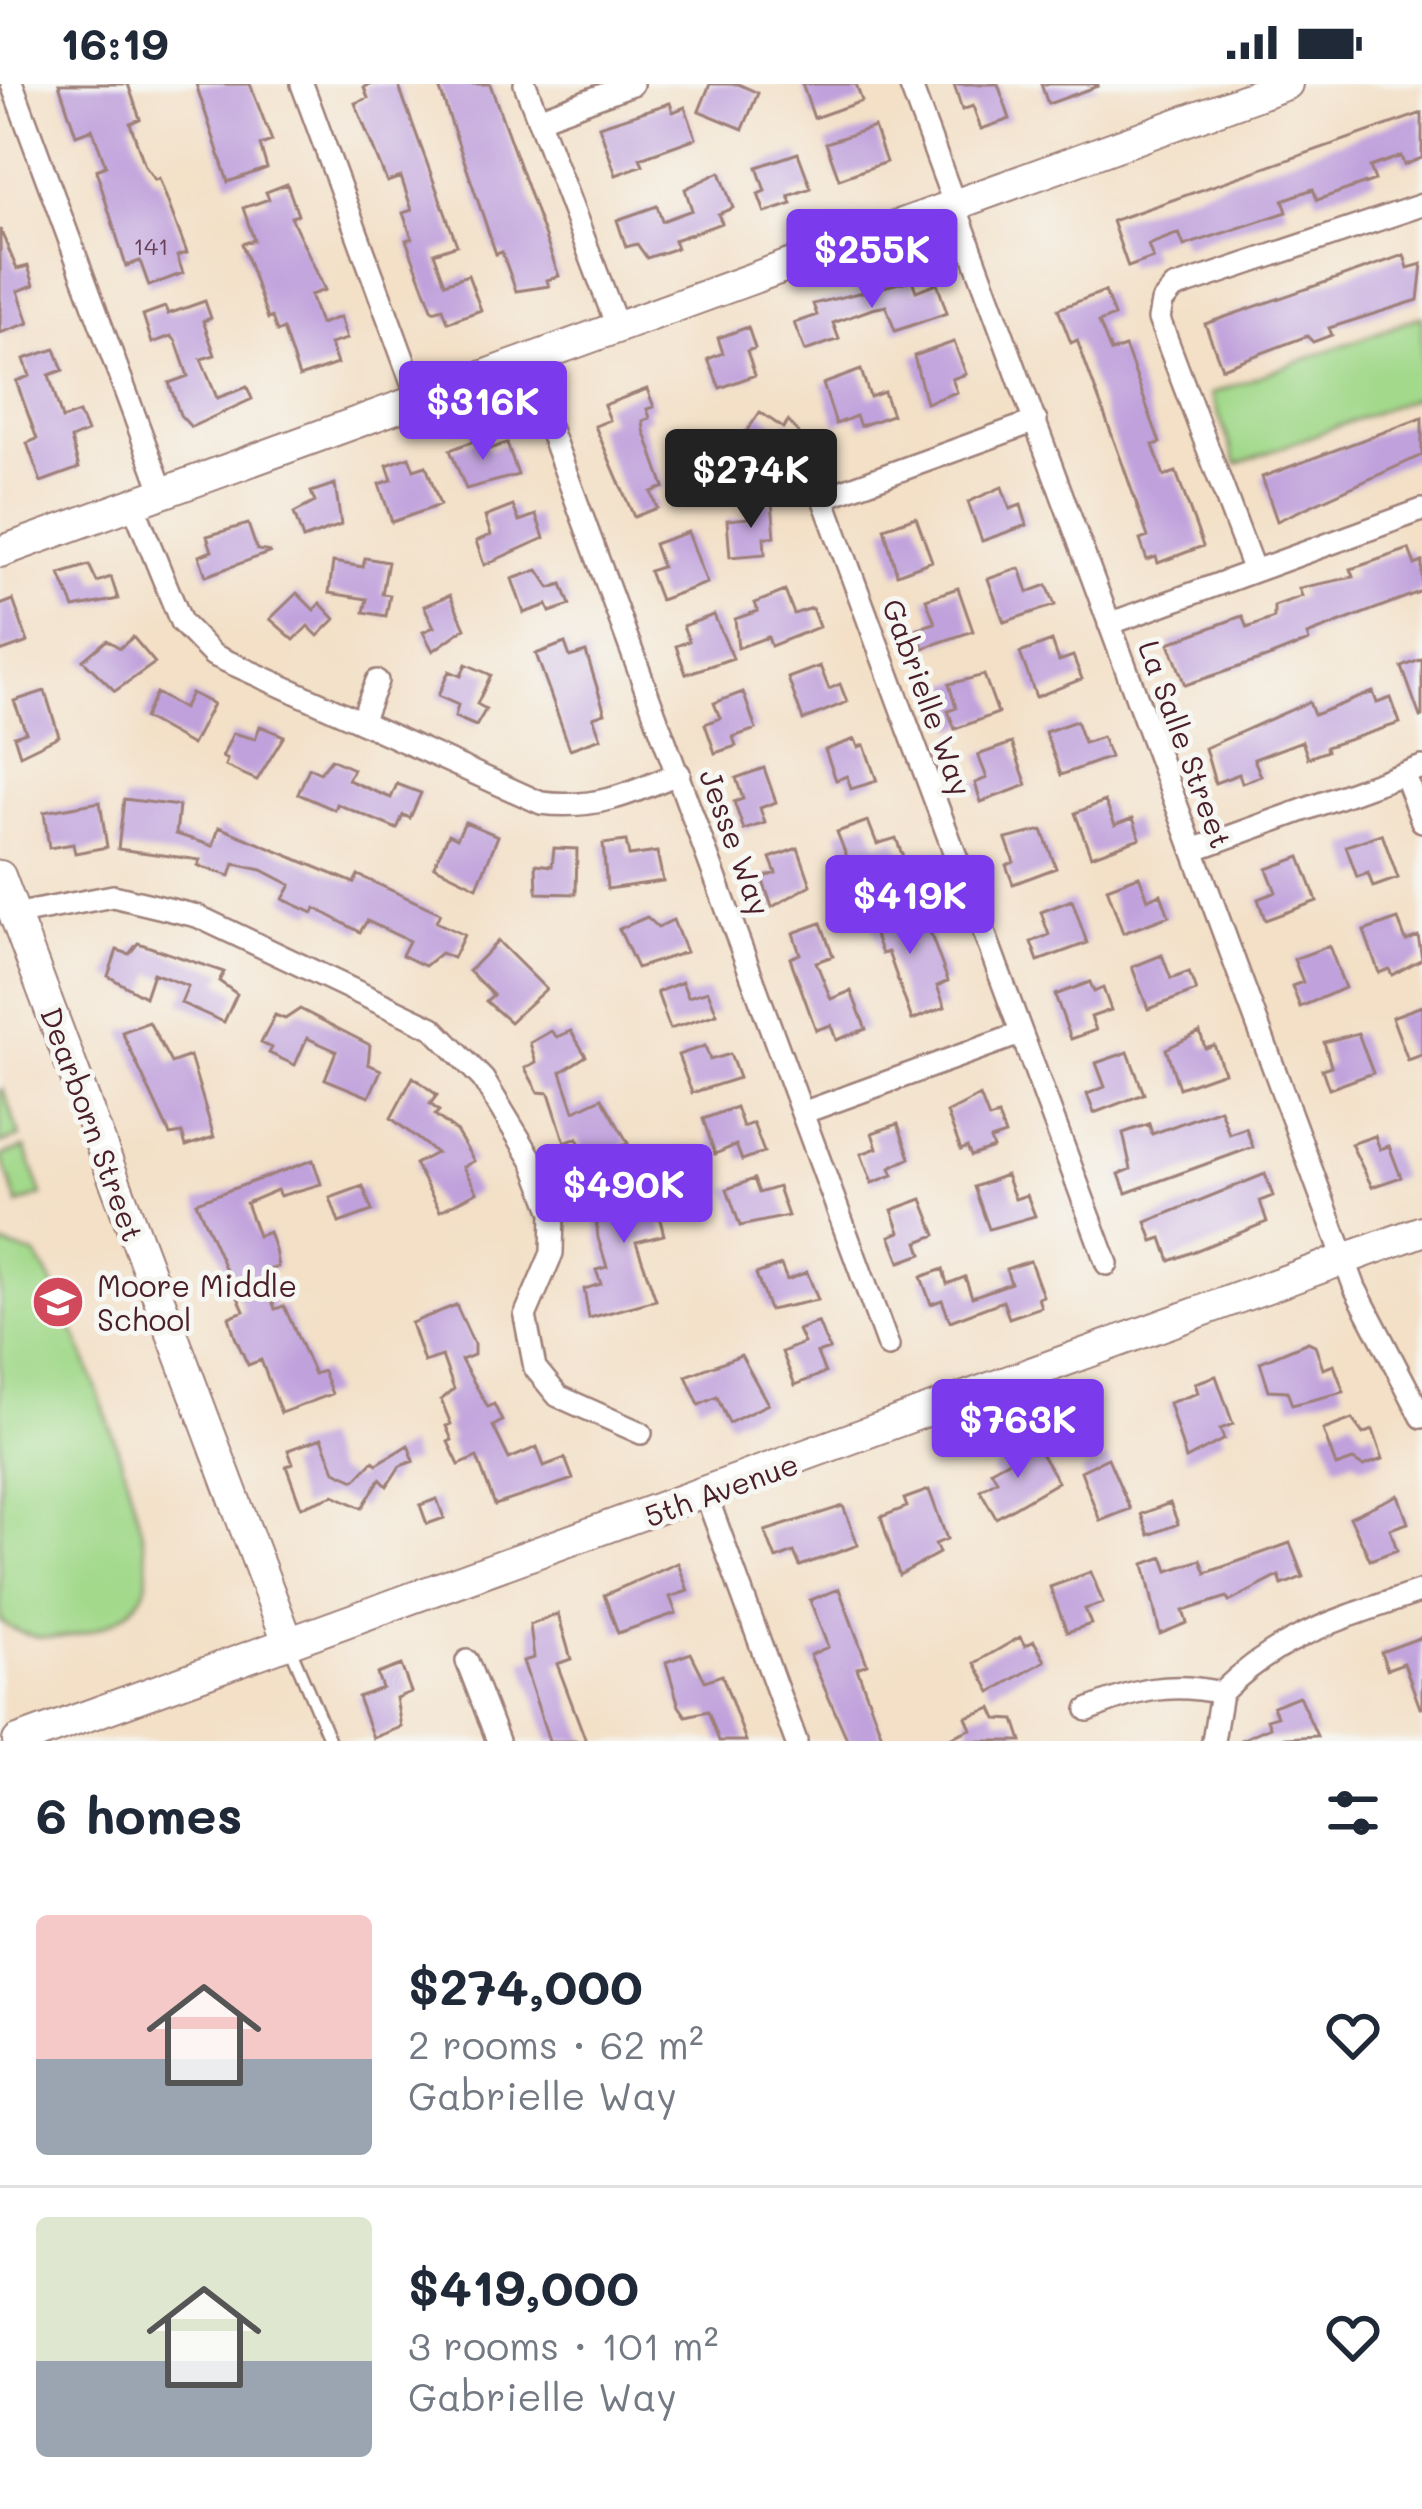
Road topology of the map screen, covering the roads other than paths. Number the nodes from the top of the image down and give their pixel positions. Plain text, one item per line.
1 (12, 84) edge
2 (302, 84) edge
3 (525, 84) edge
4 (632, 84) edge
5 (910, 84) edge
6 (1287, 84) edge
7 (538, 119) junction
8 (954, 205) junction
9 (1422, 205) edge
10 (617, 326) junction
11 (524, 359) junction
12 (418, 400) junction
13 (1036, 421) junction
14 (148, 498) junction
15 (1422, 510) edge
16 (0, 552) edge
17 (1254, 571) junction
18 (1109, 624) junction
19 (377, 681) dead end
20 (361, 722) junction
21 (1413, 770) edge
22 (679, 773) junction
23 (1422, 821) edge
24 (1193, 850) junction
25 (0, 876) edge
26 (14, 915) junction
27 (1020, 1034) junction
28 (802, 1113) junction
29 (1422, 1231) edge
30 (1345, 1260) junction
31 (1107, 1264) dead end
32 (888, 1346) dead end
33 (1422, 1417) edge
34 (641, 1433) dead end
35 (706, 1495) junction
36 (1422, 1591) edge
37 (288, 1642) junction
38 (467, 1661) dead end
39 (1221, 1694) junction
40 (1088, 1710) dead end
41 (18, 1741) edge
42 (330, 1741) edge
43 (498, 1741) edge
44 (796, 1741) edge
45 (1213, 1741) edge

1 - 14 street
2 - 12 street
3 - 7 street
4 - 7 street
5 - 8 street, La Salle Street
6 - 8 street
7 - 10 street
8 - 10 street
8 - 13 street, La Salle Street
9 - 17 street
10 - 11 street
11 - 12 street
11 - 22 street, Jesse Way
12 - 14 street
13 - 18 street, La Salle Street
13 - 27 street, Gabrielle Way
14 - 16 street
14 - 20 street
15 - 17 street
17 - 18 street
18 - 24 street, La Salle Street
19 - 20 street
20 - 22 street
21 - 23 street
21 - 24 street
22 - 28 street, Jesse Way
24 - 30 street, La Salle Street
25 - 26 street, Dearborn Street
26 - 34 street
26 - 37 street, Dearborn Street
27 - 28 street
27 - 31 street, Gabrielle Way
28 - 32 street, Jesse Way
29 - 30 street, 5th Avenue
30 - 33 street, La Salle Street
30 - 35 street, 5th Avenue
35 - 37 street, 5th Avenue
35 - 44 street
36 - 39 street
37 - 41 street, 5th Avenue
37 - 42 lane
38 - 43 street
39 - 40 street
39 - 45 street

